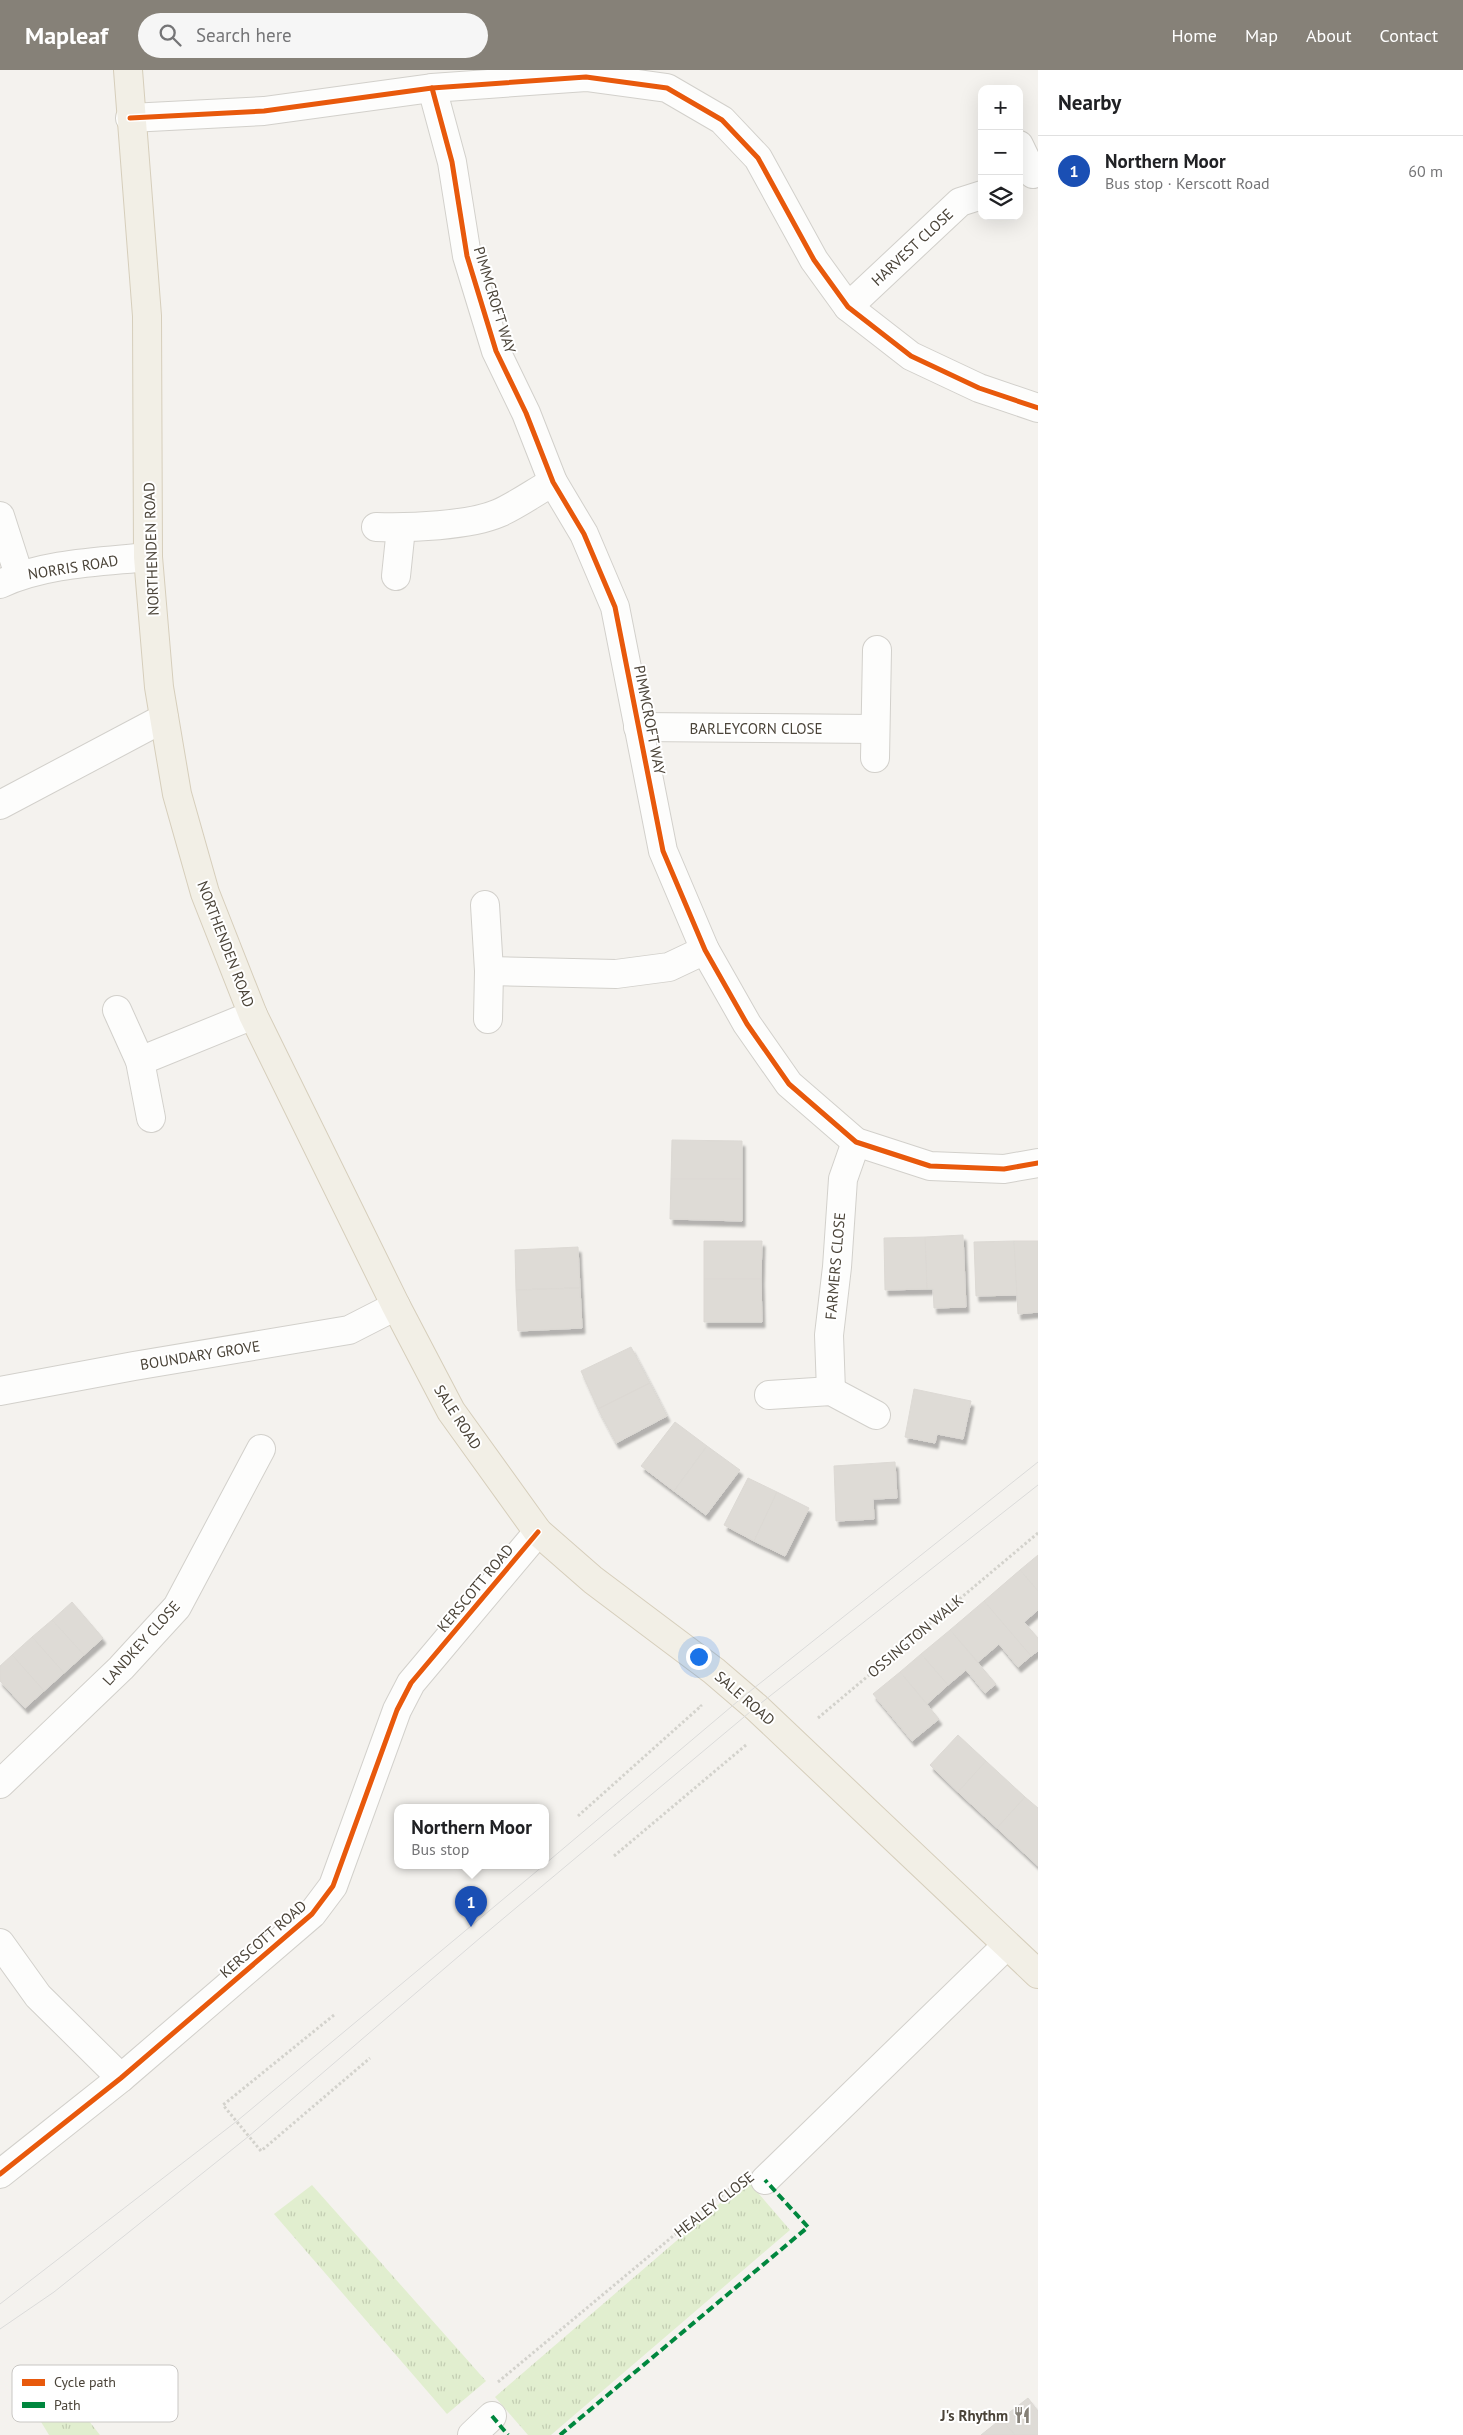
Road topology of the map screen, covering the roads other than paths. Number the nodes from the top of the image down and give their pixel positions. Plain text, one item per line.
1 (128, 70) edge
2 (586, 74) edge
3 (432, 88) junction
4 (130, 118) junction
5 (1023, 156) edge
6 (1030, 176) edge
7 (978, 197) edge
8 (848, 308) junction
9 (1038, 408) edge
10 (553, 482) junction
11 (0, 516) edge
12 (148, 557) junction
13 (396, 576) dead end
14 (10, 580) edge
15 (877, 650) dead end
16 (164, 718) junction
17 (638, 727) junction
18 (875, 729) junction
19 (875, 758) dead end
20 (0, 805) edge
21 (485, 904) dead end
22 (705, 950) junction
23 (489, 972) junction
24 (118, 1010) dead end
25 (253, 1015) junction
26 (488, 1019) dead end
27 (140, 1061) junction
28 (151, 1118) dead end
29 (856, 1142) junction
30 (1038, 1163) edge
31 (396, 1306) junction
32 (428, 1368) joint
33 (0, 1391) edge
34 (831, 1391) junction
35 (769, 1395) dead end
36 (876, 1415) dead end
37 (261, 1449) dead end
38 (538, 1532) junction
39 (0, 1784) edge
40 (0, 1943) edge
41 (1006, 1946) junction
42 (1038, 1974) edge
43 (121, 2078) junction
44 (0, 2174) edge
45 (765, 2180) road end
46 (492, 2416) road end
47 (472, 2435) edge

1 - 4 main road, NORTHENDEN ROAD
2 - 3 street
2 - 8 street
3 - 4 street
3 - 10 street, PIMMCROFT WAY
4 - 12 main road, NORTHENDEN ROAD
5 - 6 street
7 - 8 street, HARVEST CLOSE
8 - 9 street
10 - 13 street
10 - 17 street, PIMMCROFT WAY
11 - 14 street
12 - 14 street, NORRIS ROAD
12 - 16 main road, NORTHENDEN ROAD
15 - 18 street
16 - 20 street
16 - 25 main road, NORTHENDEN ROAD
17 - 18 street, BARLEYCORN CLOSE
17 - 22 street, PIMMCROFT WAY
18 - 19 street
21 - 23 street
22 - 23 street
22 - 29 street, PIMMCROFT WAY
23 - 26 street
24 - 27 street
25 - 27 street, NORTHENDEN ROAD
25 - 31 main road, NORTHENDEN ROAD
27 - 28 street
29 - 30 street, PIMMCROFT WAY
29 - 34 street, FARMERS CLOSE
31 - 32 main road, NORTHENDEN ROAD
31 - 33 street, BOUNDARY GROVE
32 - 38 main road, SALE ROAD
34 - 35 street
34 - 36 street
37 - 39 street, LANDKEY CLOSE
38 - 41 main road, SALE ROAD
38 - 43 street, KERSCOTT ROAD
40 - 43 street
41 - 42 main road, SALE ROAD
41 - 45 street, HEALEY CLOSE
43 - 44 street, KERSCOTT ROAD
46 - 47 street

